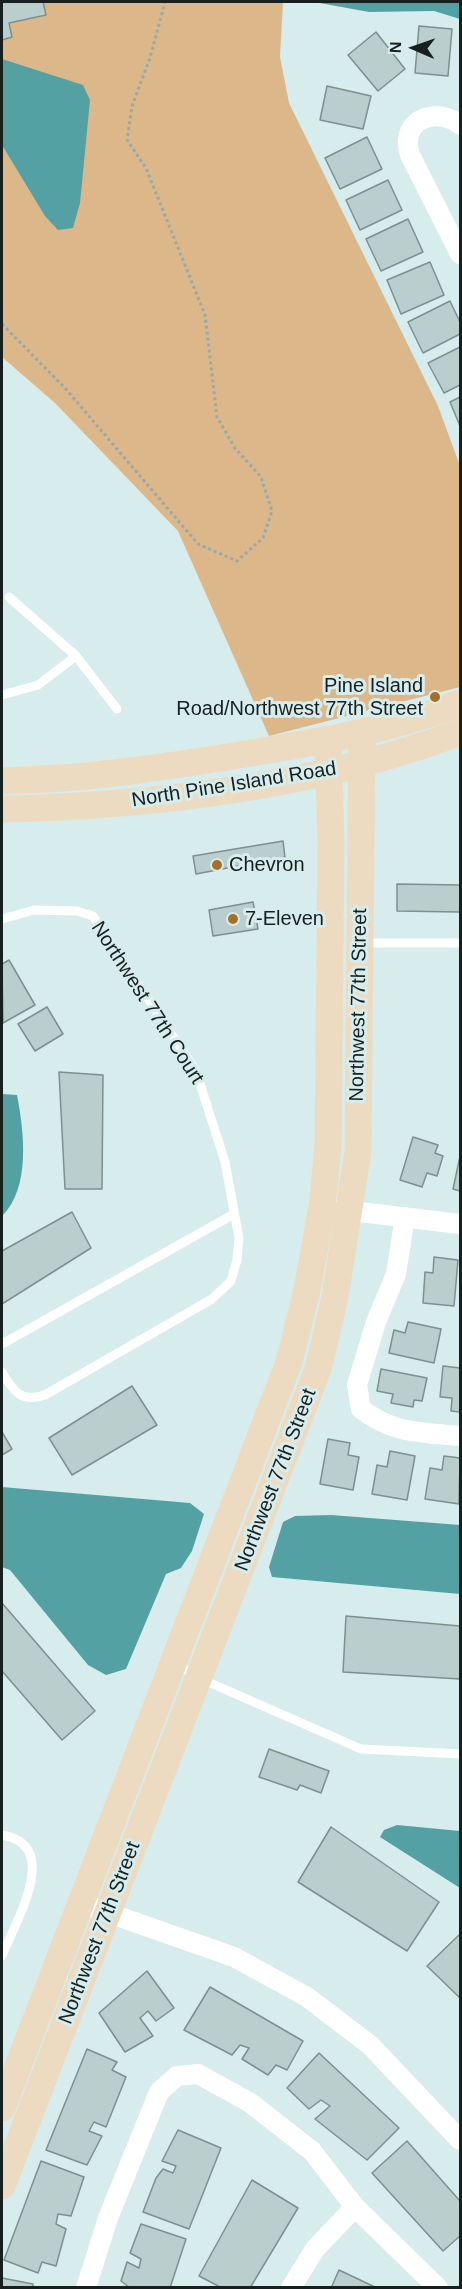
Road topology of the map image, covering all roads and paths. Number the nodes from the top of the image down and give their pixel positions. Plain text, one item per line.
1 (165, 2) edge
2 (460, 125) edge
3 (460, 254) edge
4 (2, 324) edge
5 (9, 597) dead end
6 (76, 656) junction
7 (2, 695) edge
8 (460, 703) edge
9 (117, 709) dead end
10 (460, 732) edge
11 (362, 734) junction
12 (328, 740) junction
13 (362, 764) junction
14 (328, 772) junction
15 (2, 781) edge
16 (2, 809) edge
17 (2, 919) edge
18 (360, 943) junction
19 (460, 943) edge
20 (330, 947) junction
21 (322, 1207) junction
22 (350, 1211) junction
23 (234, 1214) junction
24 (405, 1217) junction
25 (460, 1224) edge
26 (2, 1344) edge
27 (2, 1372) edge
28 (460, 1436) edge
29 (172, 1663) junction
30 (199, 1678) junction
31 (460, 1754) edge
32 (2, 1835) edge
33 (80, 1903) junction
34 (108, 1912) junction
35 (2, 1956) edge
36 (2, 2108) edge
37 (460, 2140) edge
38 (2, 2186) edge
39 (356, 2207) junction
40 (86, 2288) edge
41 (291, 2288) edge
42 (438, 2288) edge

1 - 4 path
2 - 3 street
5 - 6 lane
6 - 7 lane
6 - 9 lane
8 - 11 street, North Pine Island Road
10 - 13 street, North Pine Island Road
11 - 12 street, North Pine Island Road
11 - 13 street, Northwest 77th Street
12 - 14 street, Northwest 77th Street
12 - 15 street, North Pine Island Road
13 - 14 street, North Pine Island Road
13 - 18 street, Northwest 77th Street
14 - 16 street, North Pine Island Road
14 - 20 street, Northwest 77th Street
17 - 23 lane, Northwest 77th Court
18 - 19 lane
18 - 20 street
18 - 22 street, Northwest 77th Street
20 - 21 street, Northwest 77th Street
21 - 22 street
21 - 29 street, Northwest 77th Street
22 - 24 street
22 - 30 street, Northwest 77th Street
23 - 26 lane
23 - 27 lane, Northwest 77th Court
24 - 25 street
24 - 28 street
29 - 30 lane
29 - 33 street, Northwest 77th Street
30 - 31 lane
30 - 34 street, Northwest 77th Street
32 - 35 lane
33 - 34 street
33 - 36 street, Northwest 77th Street
34 - 37 street
34 - 38 street, Northwest 77th Street
39 - 40 street
39 - 41 street
39 - 42 street

